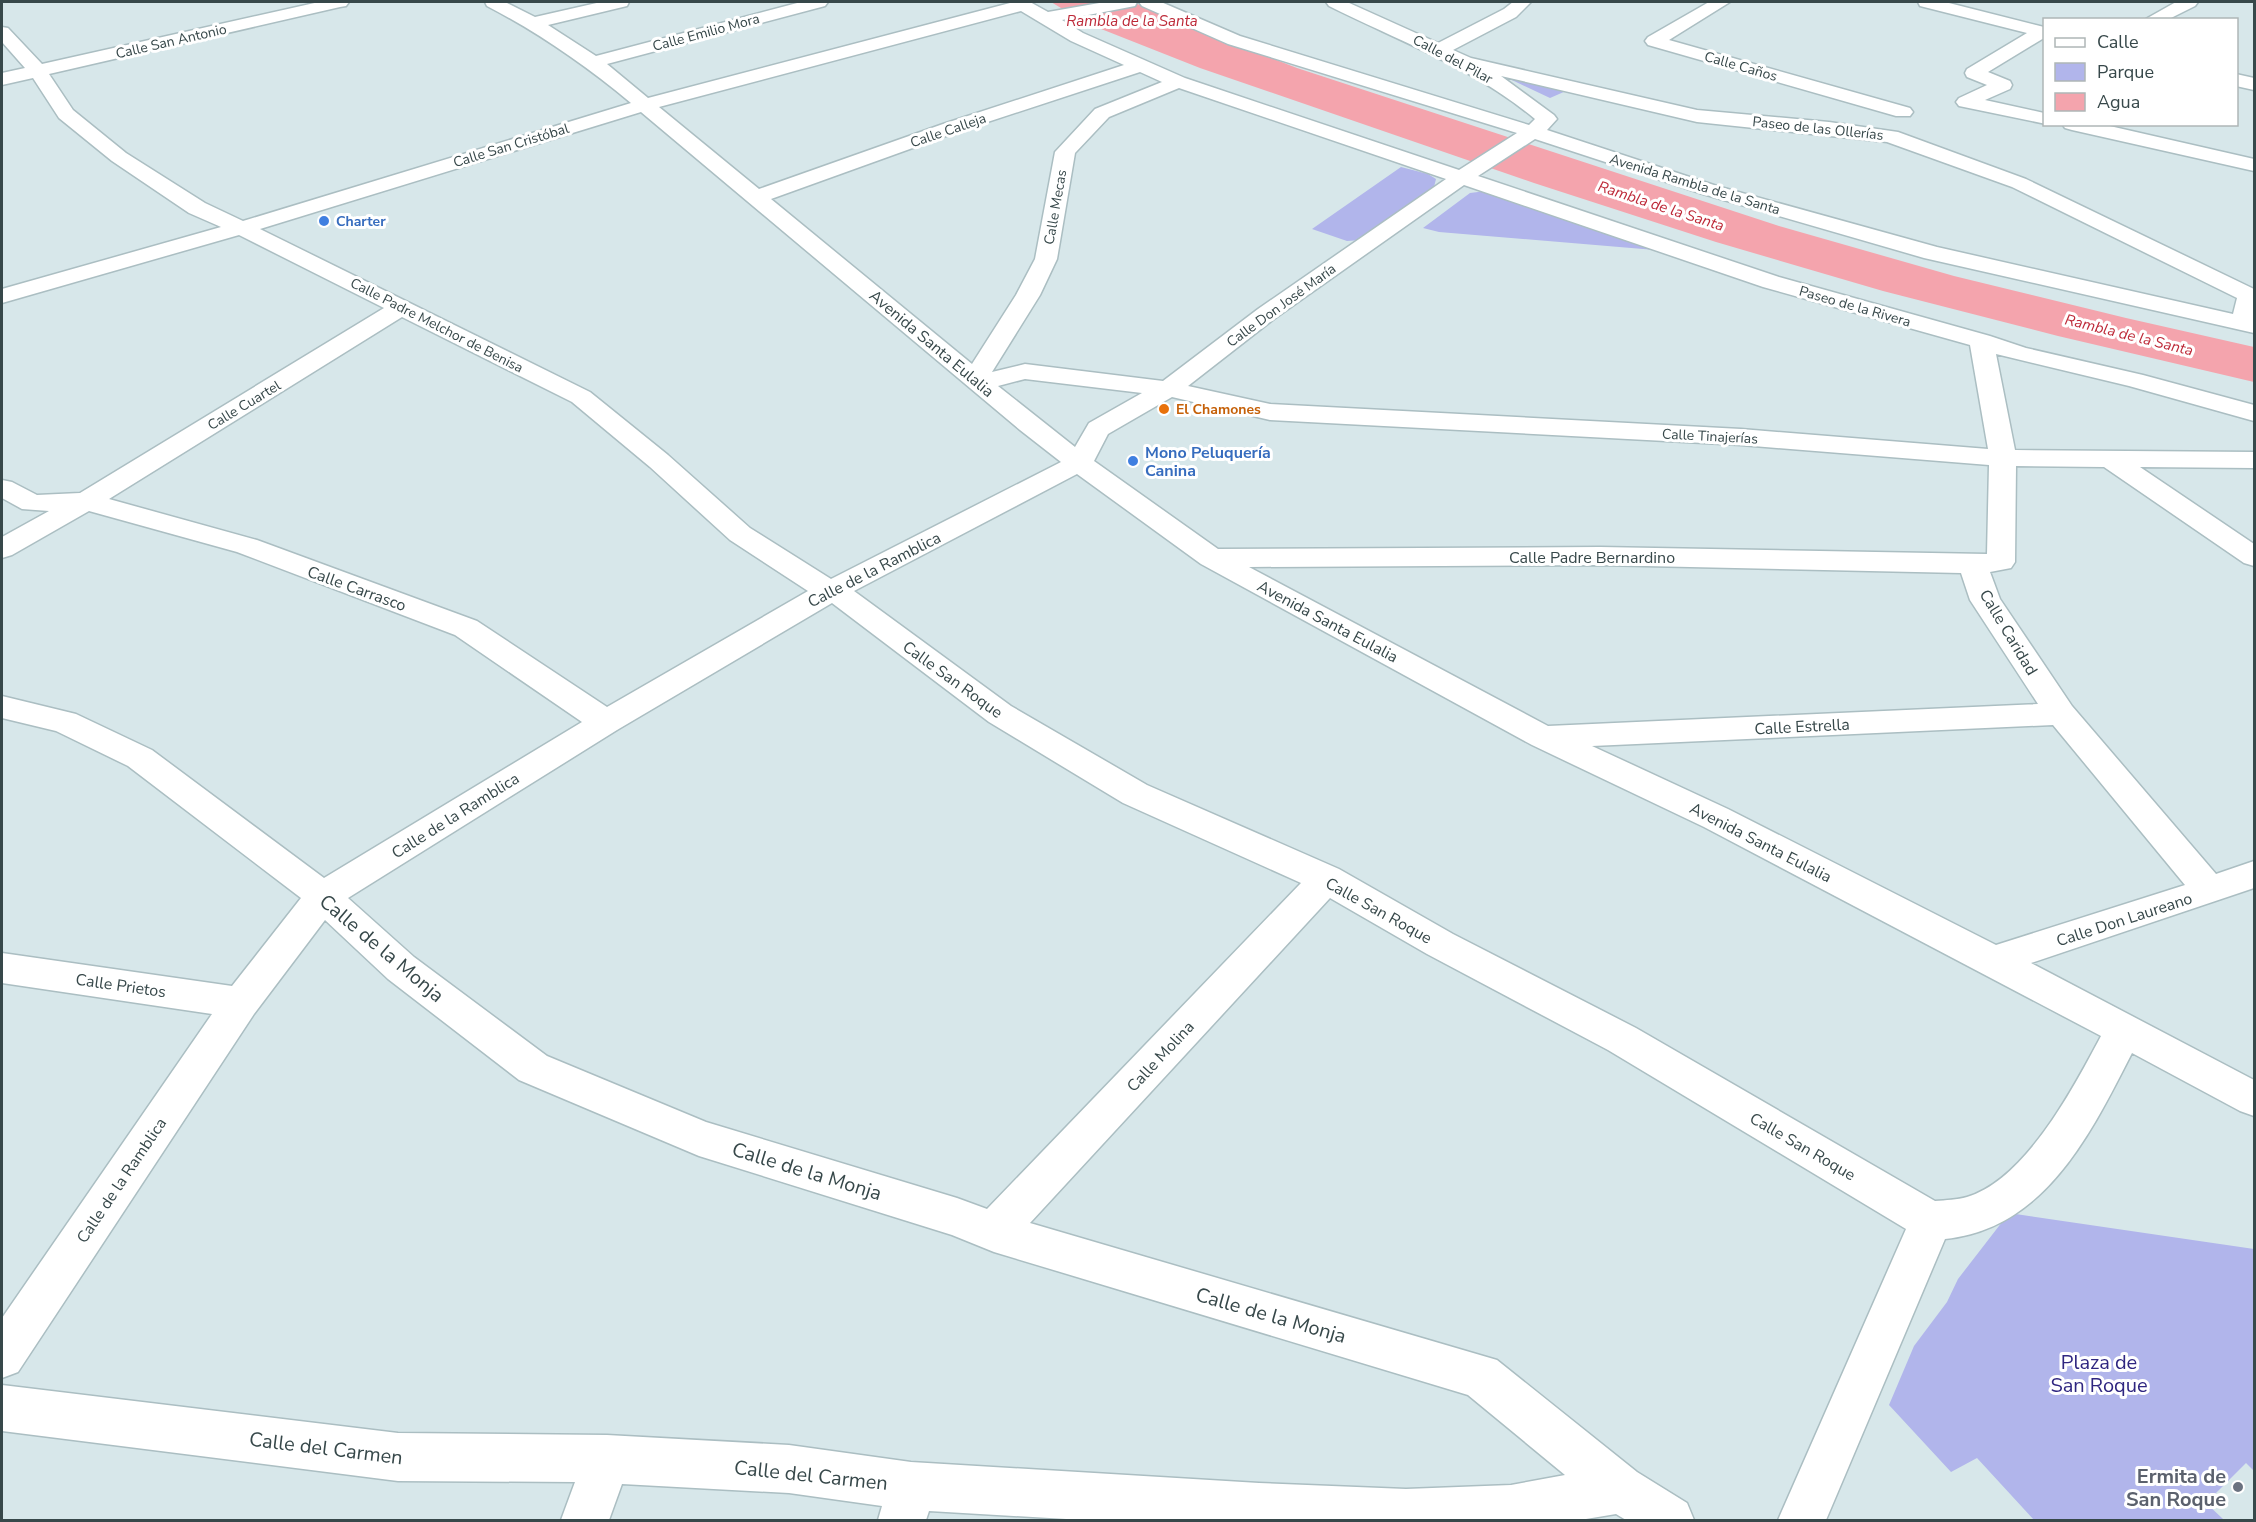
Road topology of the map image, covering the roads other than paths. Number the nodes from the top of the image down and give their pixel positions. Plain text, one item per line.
1 (340, 2) edge
2 (493, 2) edge
3 (621, 2) edge
4 (819, 2) edge
5 (1129, 2) edge
6 (1148, 2) edge
7 (1364, 2) edge
8 (1523, 2) edge
9 (1713, 2) edge
10 (1926, 2) edge
11 (1990, 2) edge
12 (2189, 2) edge
13 (1021, 3) edge
14 (1340, 4) edge
15 (1967, 13) junction
16 (1047, 18) junction
17 (2156, 18) edge
18 (533, 23) junction
19 (2, 32) edge
20 (2043, 32) edge
21 (1439, 50) junction
22 (593, 62) junction
23 (1140, 66) junction
24 (38, 71) junction
25 (2, 79) edge
26 (2238, 80) edge
27 (1178, 82) junction
28 (2254, 84) edge
29 (644, 105) junction
30 (1903, 112) dead end
31 (2043, 119) edge
32 (2081, 126) edge
33 (1533, 132) junction
34 (2254, 165) edge
35 (1461, 178) junction
36 (757, 197) junction
37 (241, 228) junction
38 (2, 296) edge
39 (401, 308) junction
40 (2249, 325) edge
41 (1981, 341) junction
42 (977, 381) junction
43 (1168, 389) junction
44 (2254, 412) edge
45 (1029, 424) junction
46 (1097, 431) junction
47 (2003, 458) junction
48 (2254, 460) edge
49 (2113, 461) junction
50 (1079, 464) junction
51 (2, 488) edge
52 (86, 501) junction
53 (2, 549) edge
54 (2254, 557) edge
55 (1211, 558) junction
56 (1972, 564) junction
57 (833, 591) junction
58 (2, 707) edge
59 (2061, 714) junction
60 (606, 722) junction
61 (1544, 737) junction
62 (2254, 874) edge
63 (1326, 879) junction
64 (2210, 891) junction
65 (322, 896) junction
66 (1993, 961) junction
67 (2, 968) edge
68 (241, 1002) junction
69 (2124, 1030) junction
70 (2254, 1099) edge
71 (1931, 1221) junction
72 (994, 1232) junction
73 (2, 1356) edge
74 (2, 1408) edge
75 (607, 1459) junction
76 (1620, 1489) junction
77 (907, 1503) edge
78 (1406, 1517) edge
79 (585, 1521) edge
80 (1670, 1521) edge
81 (1802, 1521) edge

1 - 24 street, Calle San Antonio
2 - 18 street, Avenida Santa Eulalia
3 - 18 street
4 - 22 street, Calle Emilio Mora
5 - 16 street
6 - 33 street, Avenida Rambla de la Santa
7 - 14 street
8 - 21 street
9 - 30 street, Calle Caños
10 - 15 street
11 - 15 street
12 - 17 street
13 - 16 street
13 - 29 street, Calle San Cristóbal
14 - 21 street, Calle del Pilar
15 - 20 street
16 - 23 street
18 - 22 street, Avenida Santa Eulalia
19 - 24 street, Calle Padre Melchor de Benisa
20 - 31 street
21 - 33 street, Calle del Pilar
21 - 40 street, Paseo de las Ollerías
22 - 29 street, Avenida Santa Eulalia
23 - 27 street
23 - 36 street, Calle Calleja
24 - 25 street, Calle San Antonio
24 - 37 street, Calle Padre Melchor de Benisa
26 - 28 street
27 - 35 street
27 - 42 street, Calle Mecas
29 - 36 street, Avenida Santa Eulalia
29 - 37 street, Calle San Cristóbal
32 - 34 street
33 - 35 street, Calle Don José María
33 - 40 street, Avenida Rambla de la Santa
35 - 41 street, Paseo de la Rivera
35 - 43 street, Calle Don José María
36 - 42 street, Avenida Santa Eulalia
37 - 38 street, Calle San Cristóbal
37 - 39 street, Calle Padre Melchor de Benisa
39 - 52 street, Calle Cuartel
39 - 57 street, Calle Padre Melchor de Benisa
41 - 44 street, Paseo de la Rivera
41 - 47 street, Calle Caridad
42 - 43 street, Calle Tinajerías
42 - 45 street, Avenida Santa Eulalia
43 - 46 street, Calle Don José María
43 - 47 street, Calle Tinajerías
45 - 46 street
45 - 50 street, Avenida Santa Eulalia
46 - 50 street
47 - 49 street, Calle Tinajerías
47 - 56 street, Calle Caridad
48 - 49 street, Calle Tinajerías
49 - 54 street
50 - 55 street, Avenida Santa Eulalia
50 - 57 street, Calle de la Ramblica
51 - 52 street
52 - 53 street, Calle Cuartel
52 - 60 street, Calle Carrasco
55 - 56 street, Calle Padre Bernardino
55 - 61 street, Avenida Santa Eulalia
56 - 59 street, Calle Caridad
57 - 60 street, Calle de la Ramblica
57 - 63 street, Calle San Roque
58 - 65 street, Calle de la Monja
59 - 61 street, Calle Estrella
59 - 64 street, Calle Caridad
60 - 65 street, Calle de la Ramblica
61 - 66 street, Avenida Santa Eulalia
62 - 64 street, Calle Don Laureano
63 - 71 street, Calle San Roque
63 - 72 street, Calle Molina
64 - 66 street, Calle Don Laureano
65 - 68 street, Calle de la Ramblica
65 - 72 street, Calle de la Monja
66 - 69 street, Avenida Santa Eulalia
67 - 68 street, Calle Prietos
68 - 73 street, Calle de la Ramblica
69 - 70 street, Avenida Santa Eulalia
69 - 71 street
71 - 81 street
72 - 76 street, Calle de la Monja
74 - 75 street, Calle del Carmen
75 - 77 street, Calle del Carmen
75 - 79 street
76 - 78 street, Calle del Carmen
76 - 80 street, Calle de la Monja
77 - 78 street, Calle del Carmen

